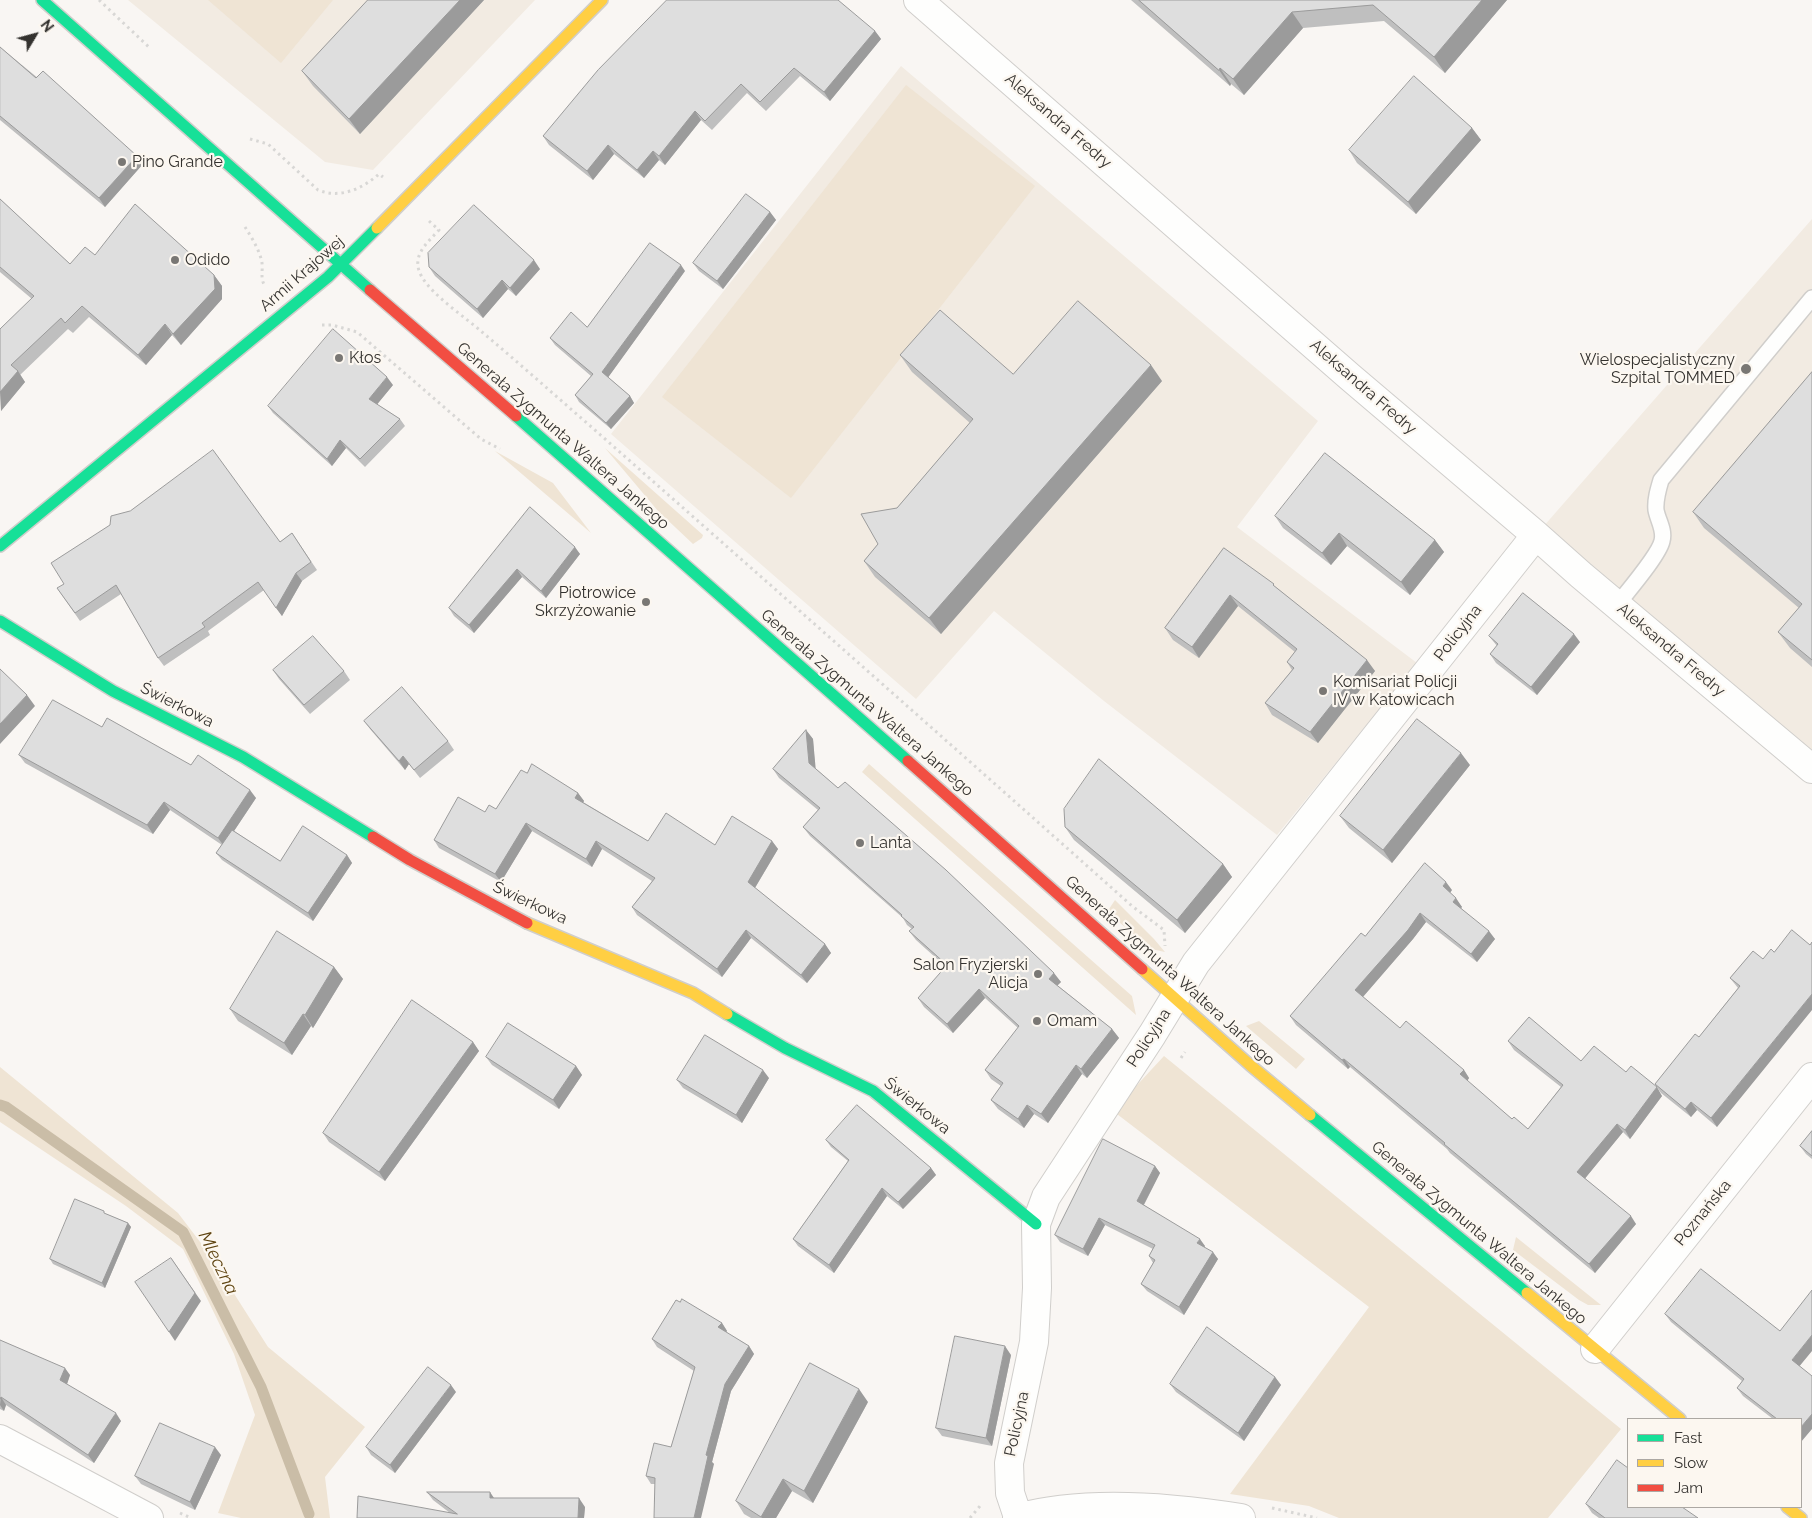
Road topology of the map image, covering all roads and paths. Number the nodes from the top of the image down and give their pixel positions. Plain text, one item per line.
1 (42, 0) edge
2 (602, 0) edge
3 (918, 0) edge
4 (244, 137) dead end
5 (384, 179) dead end
6 (428, 219) dead end
7 (244, 226) dead end
8 (340, 265) junction
9 (270, 292) dead end
10 (1812, 298) edge
11 (317, 325) dead end
12 (481, 439) dead end
13 (1536, 534) junction
14 (0, 546) edge
15 (1617, 605) junction
16 (0, 621) edge
17 (1812, 769) edge
18 (1165, 950) dead end
19 (1175, 998) junction
20 (1812, 1077) edge
21 (1036, 1224) junction
22 (1595, 1349) junction
23 (1679, 1418) edge
24 (3, 1447) edge
25 (1788, 1508) edge
26 (150, 1518) edge
27 (1017, 1518) edge
28 (1241, 1518) edge
29 (1800, 1518) edge

1 - 8 street, Generała Zygmunta Waltera Jankego
2 - 8 street, Armii Krajowej
3 - 13 street, Aleksandra Fredry
4 - 5 path
6 - 18 path
7 - 9 path
8 - 14 street, Armii Krajowej
8 - 19 street, Generała Zygmunta Waltera Jankego
10 - 15 lane
11 - 12 path
13 - 15 street, Aleksandra Fredry
13 - 19 street, Policyjna
15 - 17 street, Aleksandra Fredry
16 - 21 street, Świerkowa
19 - 21 street, Policyjna
19 - 22 street, Generała Zygmunta Waltera Jankego
20 - 22 street, Poznańska
21 - 27 street, Policyjna
22 - 23 street, Generała Zygmunta Waltera Jankego
24 - 26 street
25 - 29 street
27 - 28 street

